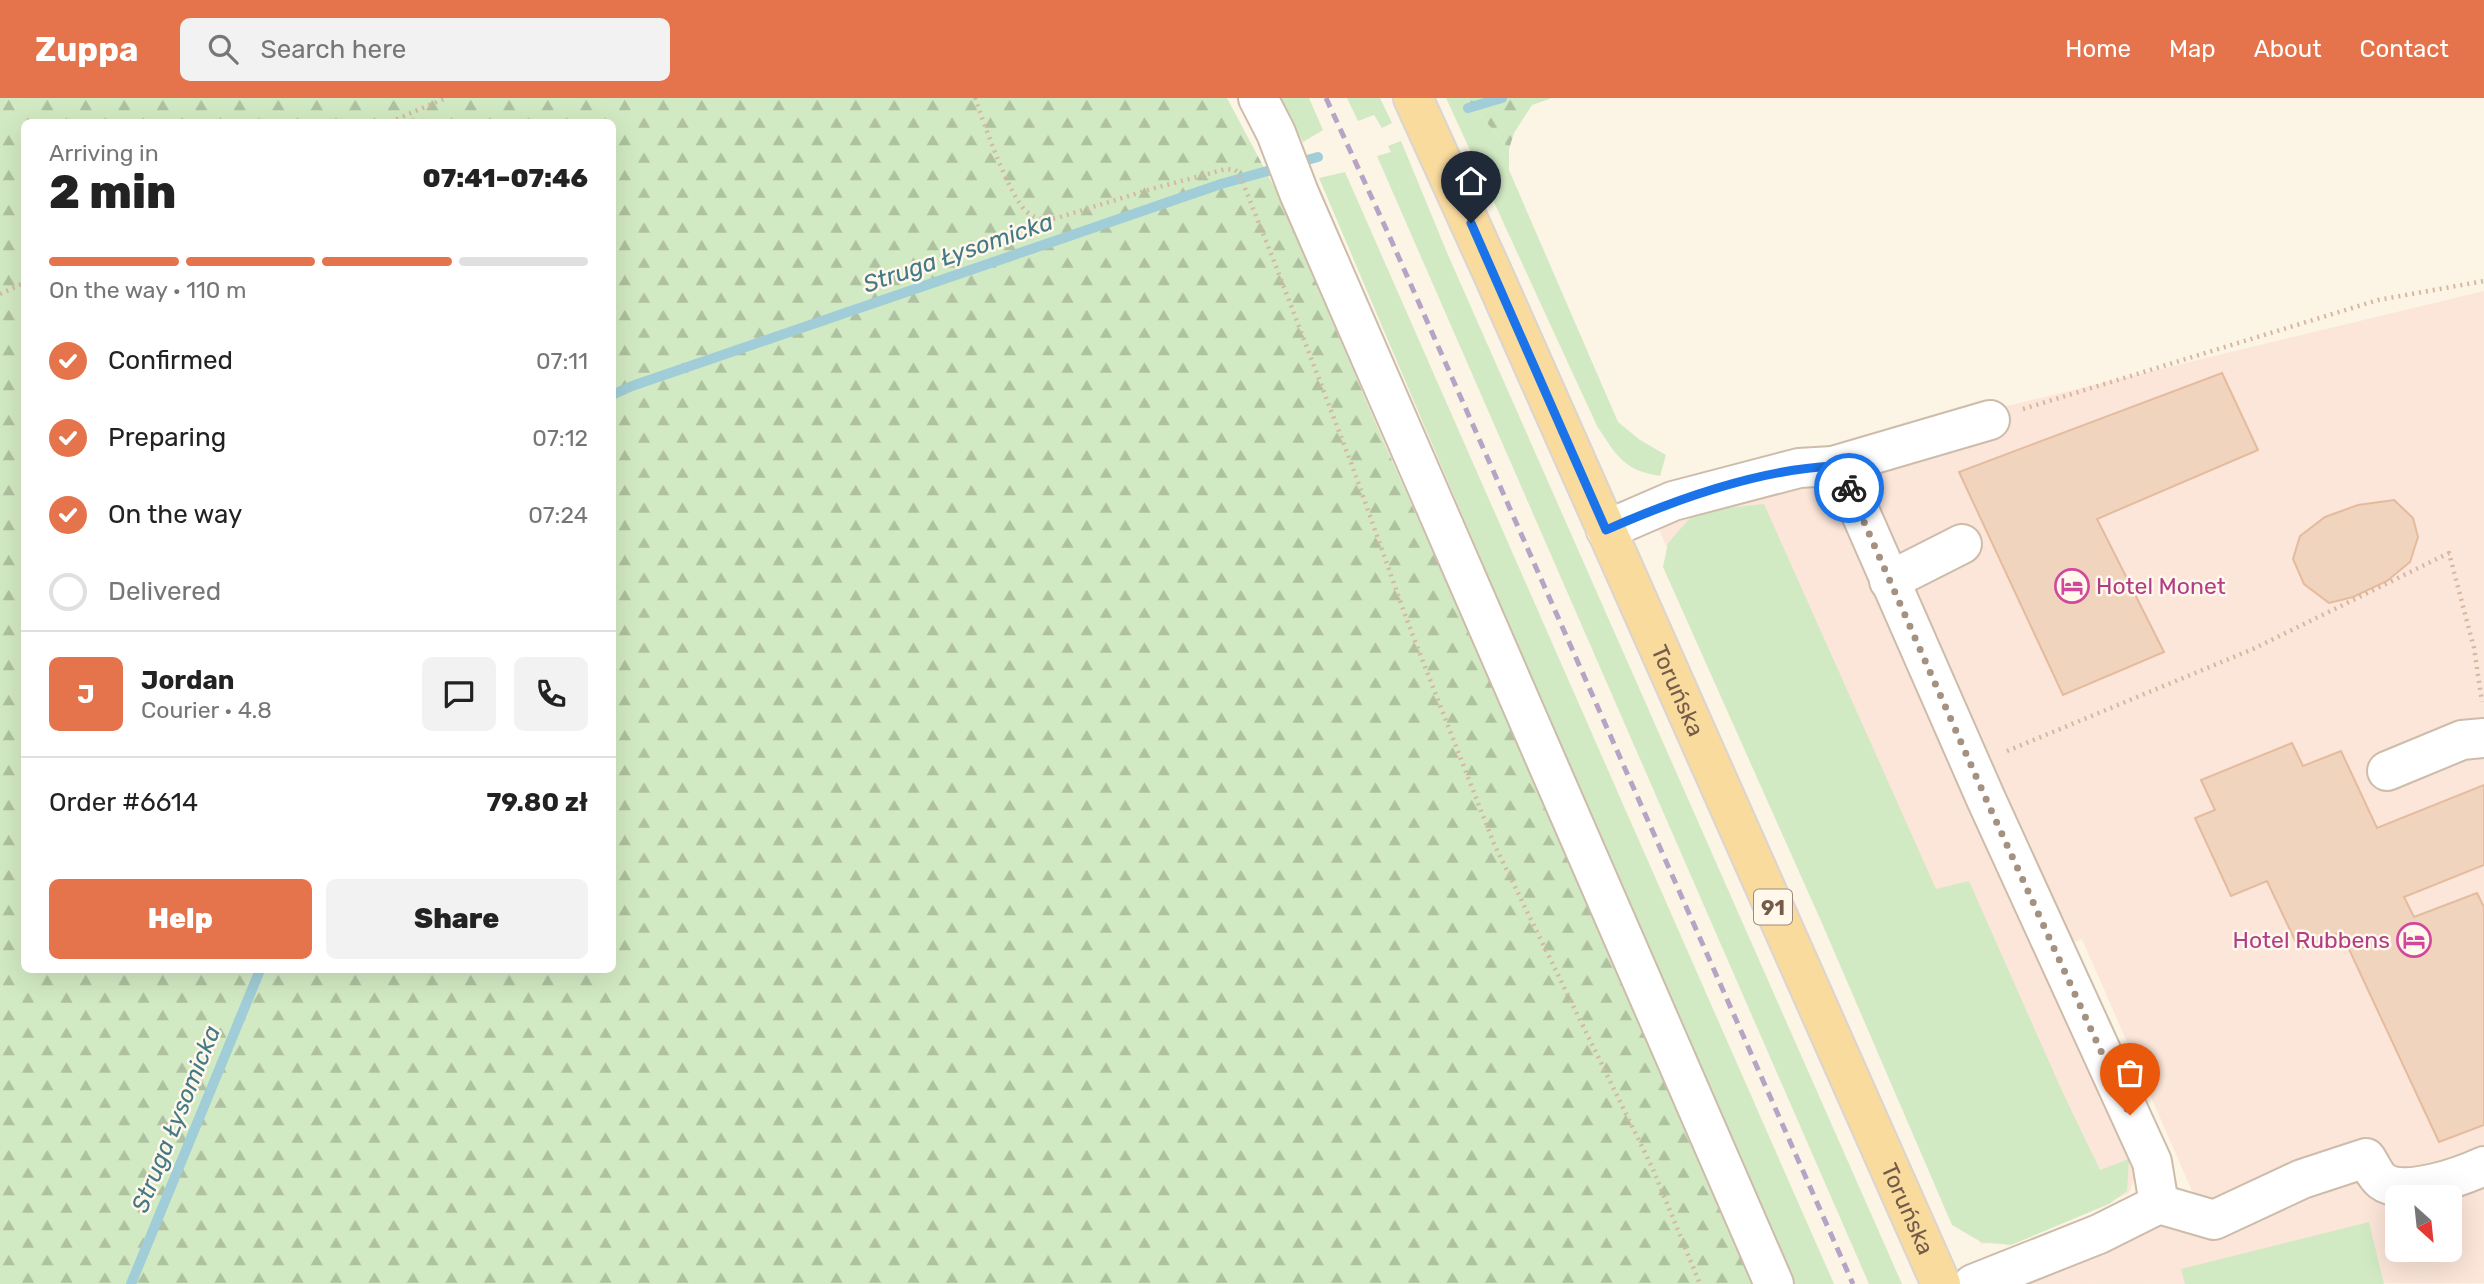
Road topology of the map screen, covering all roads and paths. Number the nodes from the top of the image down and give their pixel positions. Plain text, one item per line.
1 (446, 98) edge
2 (975, 98) edge
3 (1258, 98) edge
4 (1413, 98) edge
5 (397, 119) edge
6 (2484, 281) edge
7 (21, 284) edge
8 (0, 294) edge
9 (1990, 420) joint
10 (1833, 466) junction
11 (1606, 530) junction
12 (1962, 544) dead end
13 (1889, 581) junction
14 (2484, 713) edge
15 (2484, 738) edge
16 (1971, 766) junction
17 (2387, 771) dead end
18 (2484, 1166) edge
19 (2159, 1204) junction
20 (1700, 1284) edge
21 (1774, 1284) edge
22 (1941, 1284) edge
23 (1973, 1284) edge

1 - 5 path
2 - 20 path
3 - 21 street
4 - 11 main road, Toruńska / 91
6 - 9 path
7 - 8 path
9 - 10 street
10 - 11 street
10 - 13 street
11 - 22 main road, Toruńska / 91
12 - 13 street
13 - 16 street
14 - 16 path
15 - 17 street
16 - 19 street
18 - 19 street
19 - 23 street

